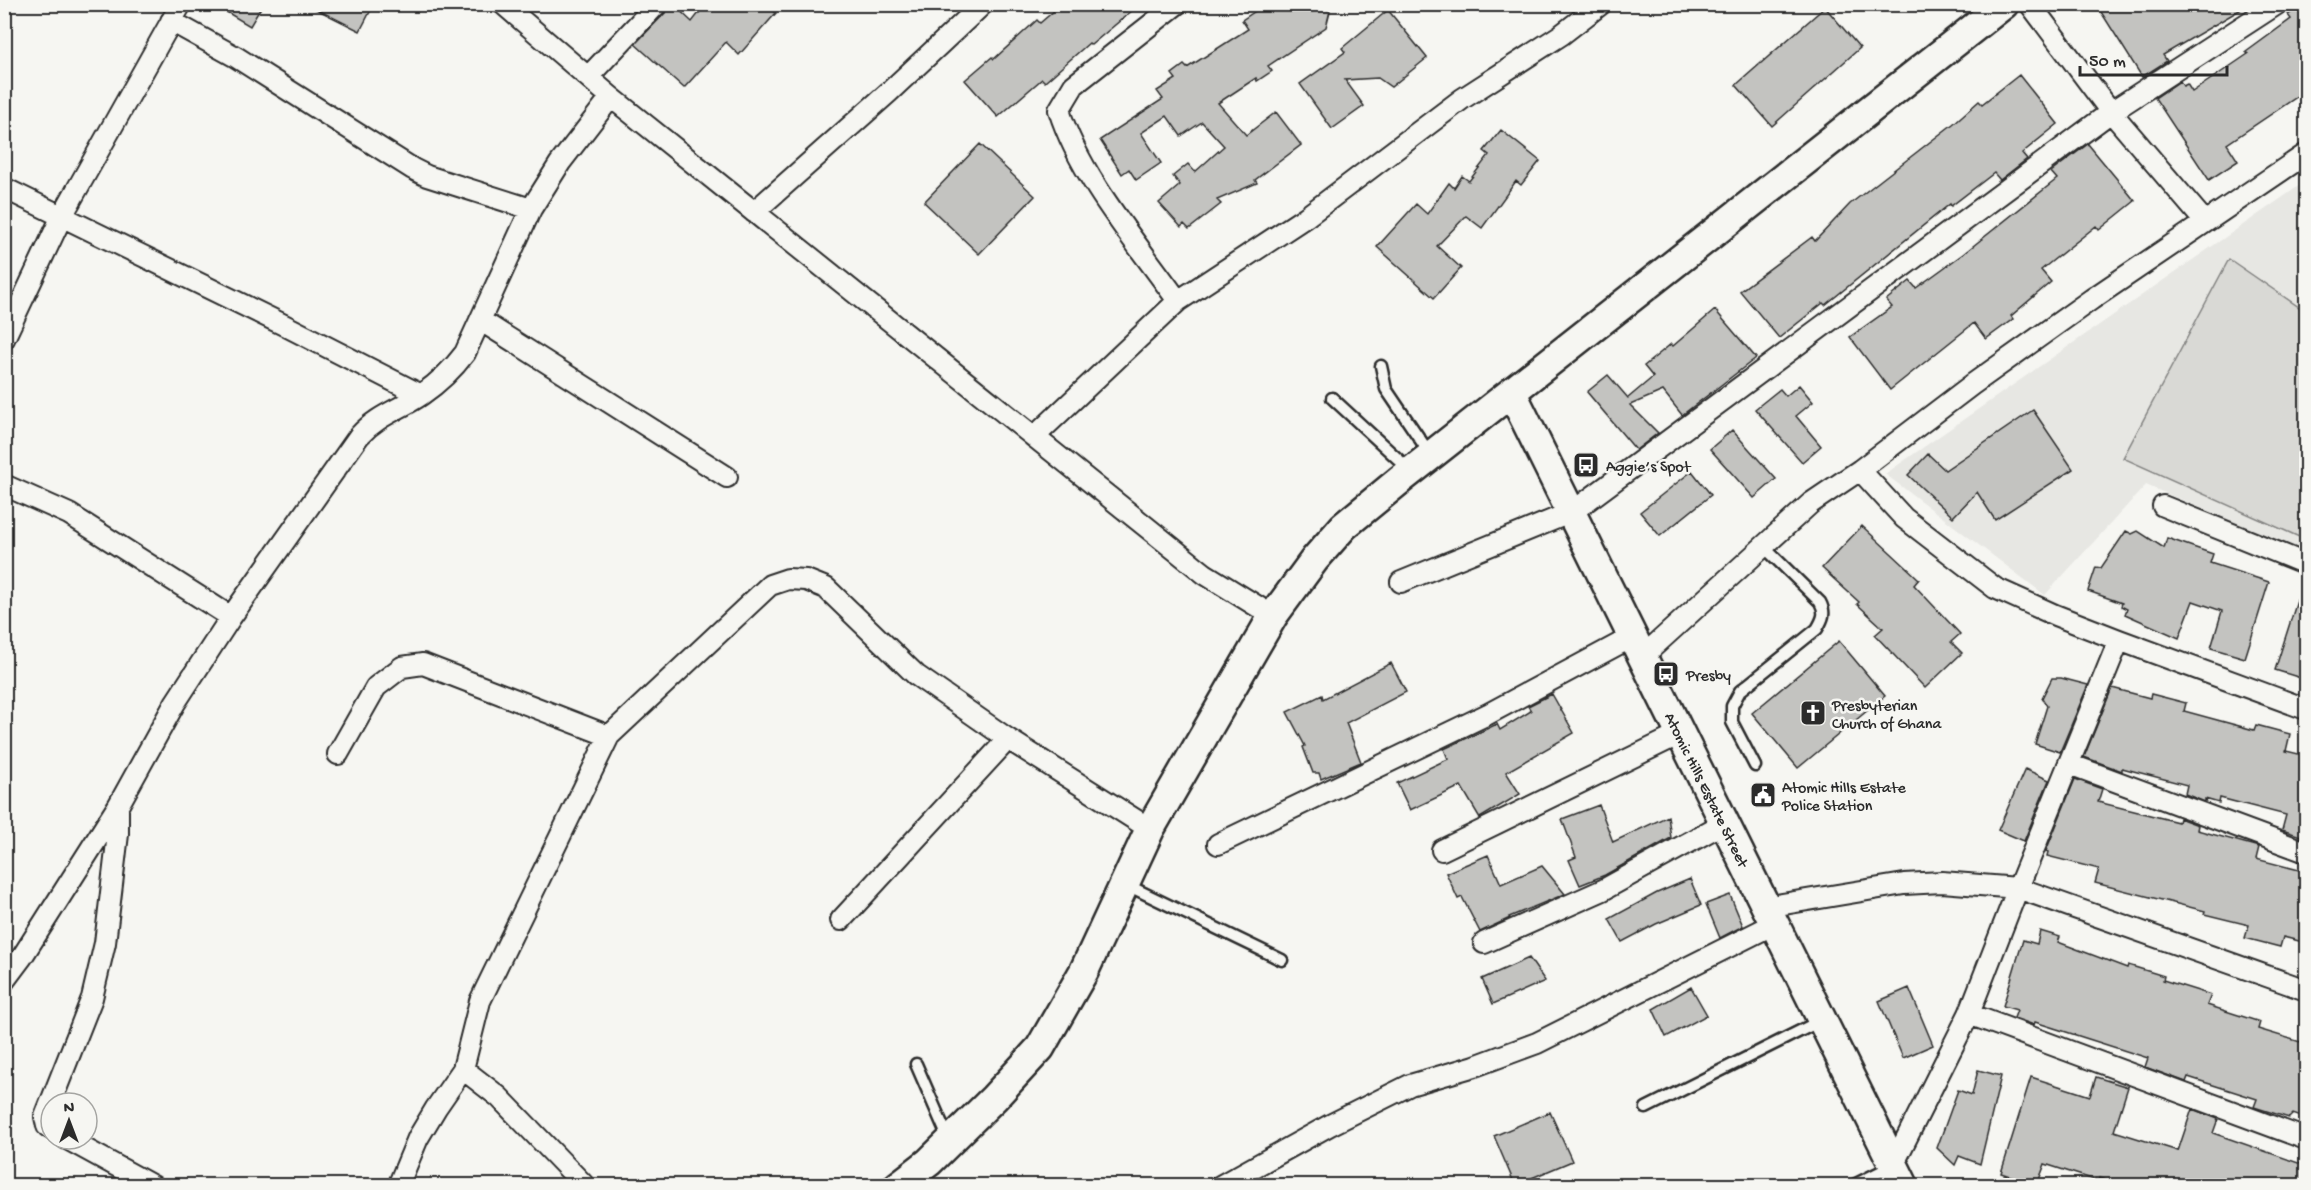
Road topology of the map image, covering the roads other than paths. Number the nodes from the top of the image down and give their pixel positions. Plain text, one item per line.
1 (503, 4) edge
2 (657, 4) edge
3 (983, 4) edge
4 (1178, 4) edge
5 (1601, 4) edge
6 (2004, 4) edge
7 (2030, 4) edge
8 (2277, 4) edge
9 (176, 13) edge
10 (588, 77) junction
11 (611, 97) junction
12 (2111, 112) junction
13 (2307, 154) edge
14 (4, 188) edge
15 (531, 209) junction
16 (754, 212) junction
17 (62, 216) junction
18 (2205, 222) junction
19 (1178, 301) junction
20 (480, 320) junction
21 (4, 339) edge
22 (1381, 366) dead end
23 (1512, 393) junction
24 (421, 395) junction
25 (1332, 398) dead end
26 (1034, 437) junction
27 (1421, 464) junction
28 (1860, 470) junction
29 (727, 477) dead end
30 (4, 485) edge
31 (2163, 506) dead end
32 (1572, 512) junction
33 (1763, 546) junction
34 (2307, 564) edge
35 (1401, 582) dead end
36 (1273, 616) junction
37 (231, 617) junction
38 (2119, 640) junction
39 (1637, 647) junction
40 (2307, 709) edge
41 (1680, 734) junction
42 (609, 736) junction
43 (1008, 739) junction
44 (338, 754) dead end
45 (2069, 764) junction
46 (1755, 766) dead end
47 (118, 806) junction
48 (1724, 824) junction
49 (1150, 829) junction
50 (1218, 844) dead end
51 (1442, 850) dead end
52 (2307, 852) edge
53 (1125, 884) junction
54 (2018, 888) junction
55 (1770, 915) junction
56 (841, 920) dead end
57 (1484, 943) dead end
58 (1282, 960) dead end
59 (4, 981) edge
60 (2307, 990) edge
61 (1969, 1014) junction
62 (1822, 1020) junction
63 (916, 1064) dead end
64 (463, 1070) junction
65 (55, 1091) edge
66 (1646, 1108) dead end
67 (2307, 1139) edge
68 (950, 1142) junction
69 (89, 1151) edge
70 (1899, 1175) edge
71 (153, 1185) edge
72 (398, 1185) edge
73 (585, 1185) edge
74 (898, 1185) edge
75 (1220, 1185) edge
76 (1852, 1185) edge

1 - 10 street
2 - 10 street
3 - 16 street
4 - 19 street
5 - 19 street
6 - 23 street
7 - 12 street
8 - 12 street
9 - 15 street
9 - 17 street
10 - 11 street
11 - 15 street
11 - 16 street
12 - 18 street
12 - 32 street
13 - 18 street
14 - 17 street
15 - 20 street
16 - 26 street
17 - 21 street
17 - 24 street
18 - 28 street
19 - 26 street
20 - 24 street
20 - 29 street
22 - 27 lane
23 - 27 street
23 - 32 street, Atomic Hills Estate Street
24 - 37 street
25 - 27 lane
26 - 36 street
27 - 36 street
28 - 33 street
28 - 38 street
30 - 37 street
31 - 34 street
32 - 35 street
32 - 39 street, Atomic Hills Estate Street
33 - 39 street
33 - 46 lane
36 - 49 street
37 - 47 street
38 - 40 street
38 - 45 street
39 - 41 street, Atomic Hills Estate Street
39 - 50 street
41 - 48 street, Atomic Hills Estate Street
41 - 51 street
42 - 43 street
42 - 44 street
42 - 64 street
43 - 49 street
43 - 56 street
45 - 52 street
45 - 54 street
47 - 59 street
47 - 65 street
48 - 55 street, Atomic Hills Estate Street
48 - 57 street
49 - 53 street
53 - 58 lane
53 - 68 street
54 - 55 street
54 - 60 street
54 - 61 street
55 - 62 street, Atomic Hills Estate Street
55 - 75 street
61 - 67 street
61 - 70 street
62 - 66 lane
62 - 70 street, Atomic Hills Estate Street
63 - 68 lane
64 - 72 street
64 - 73 street
68 - 74 street
69 - 71 street
70 - 76 lane

